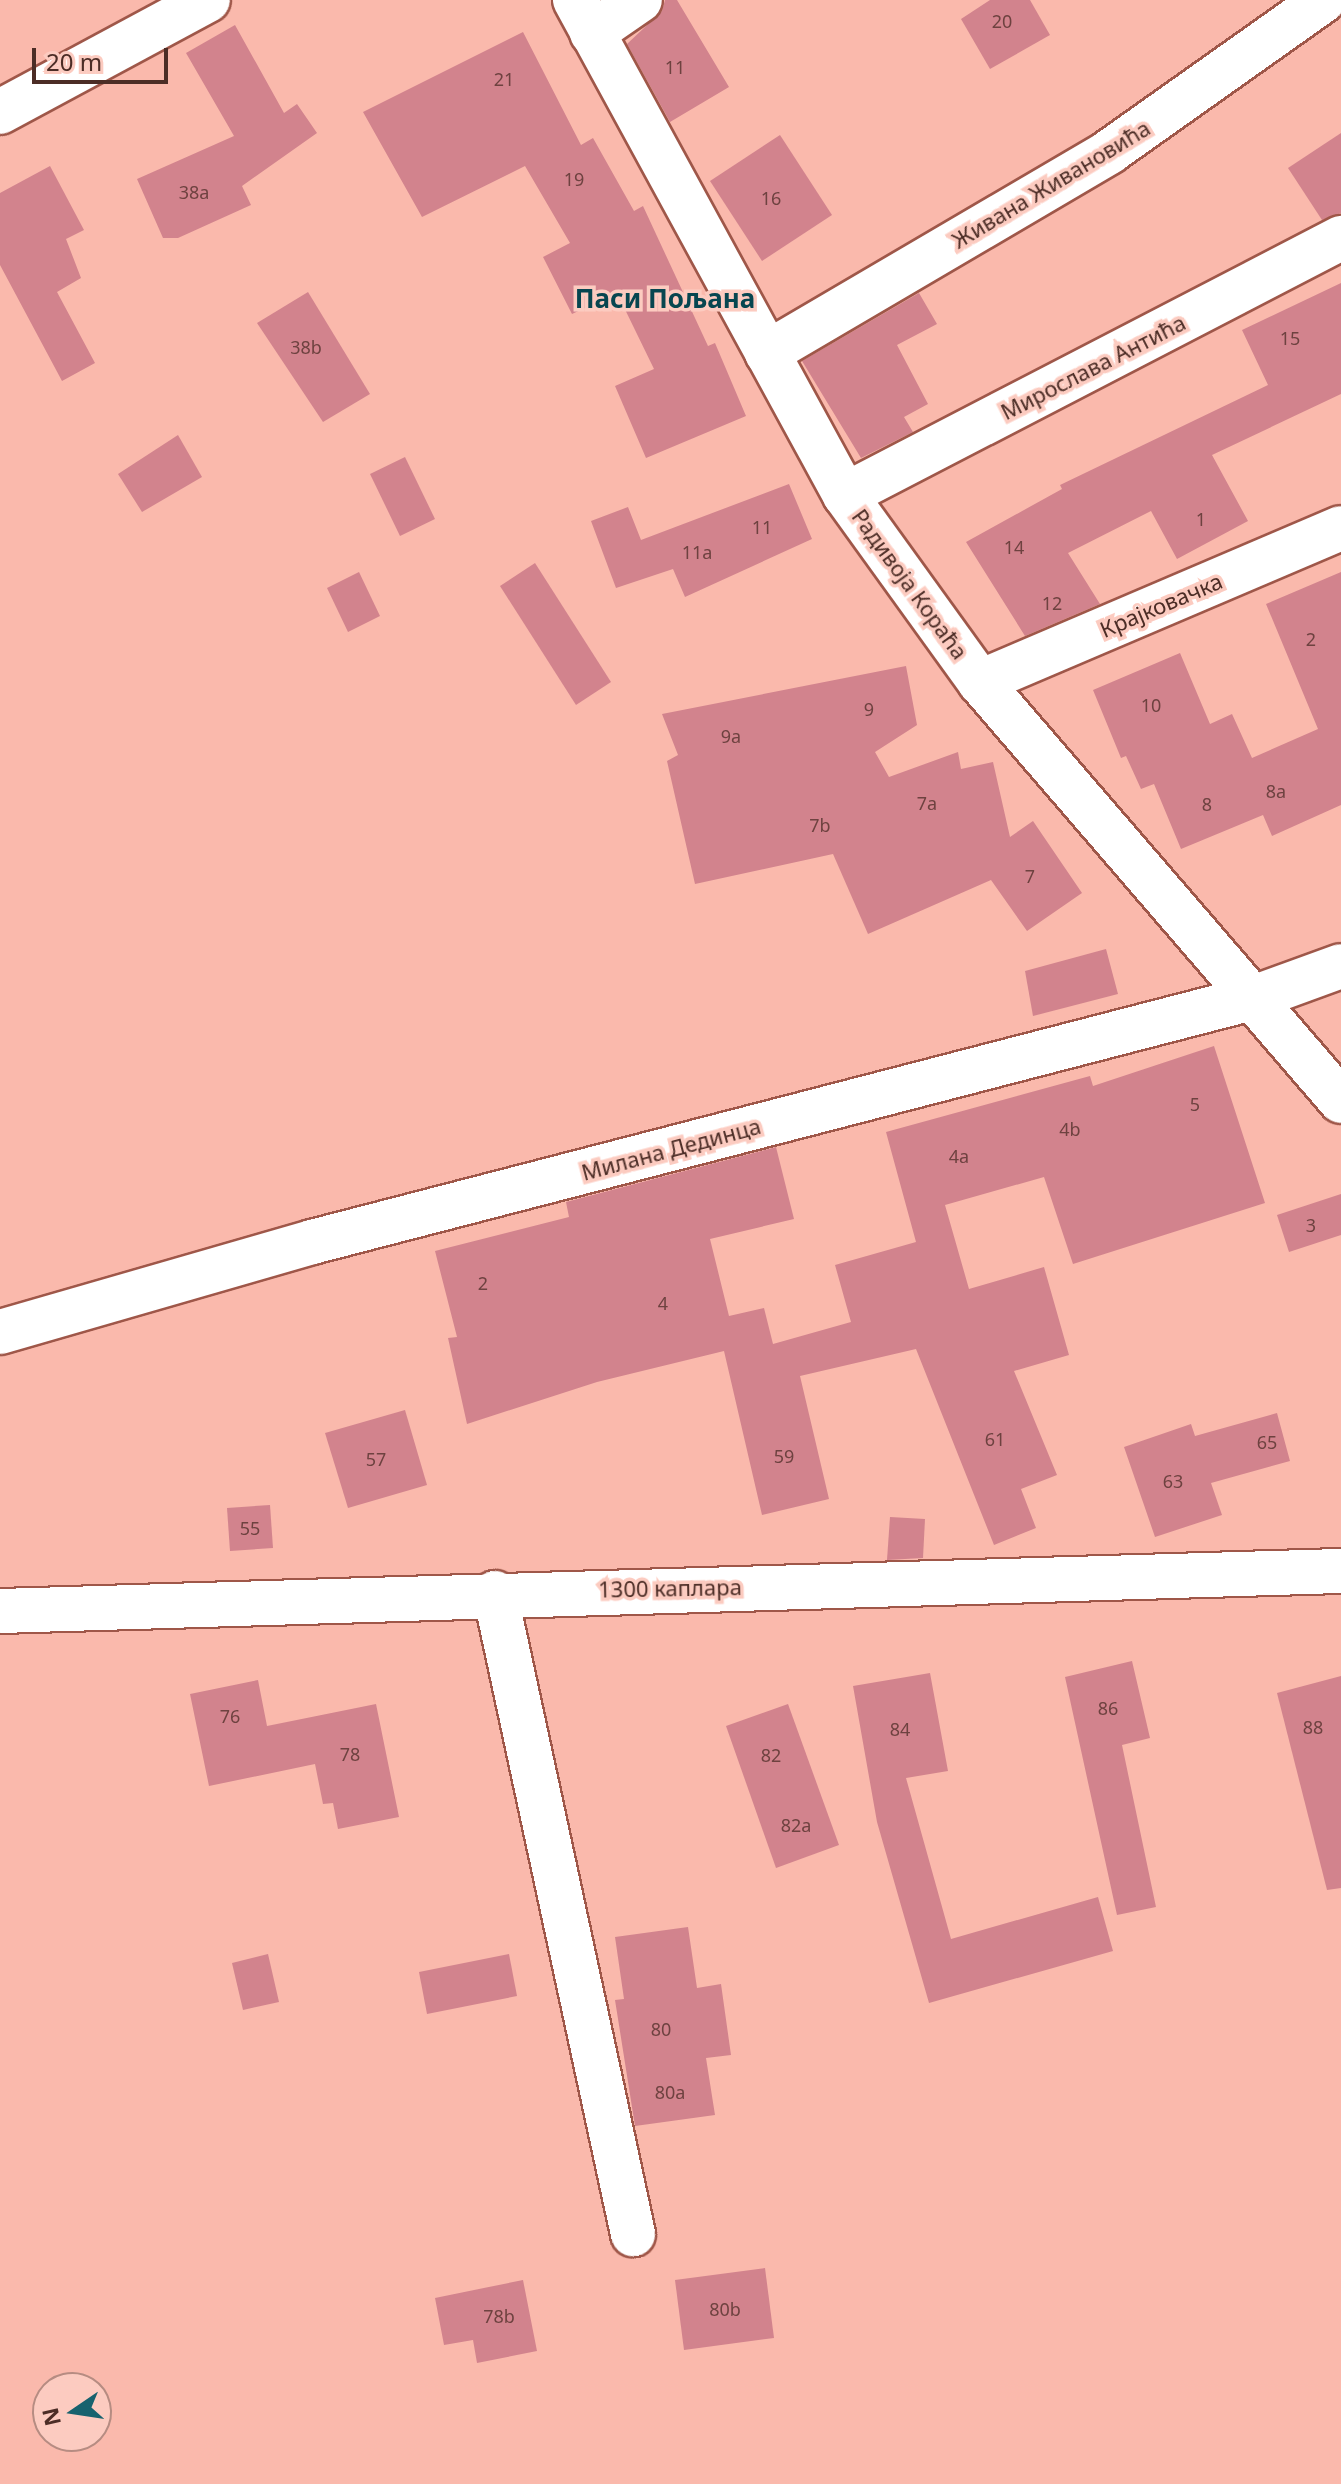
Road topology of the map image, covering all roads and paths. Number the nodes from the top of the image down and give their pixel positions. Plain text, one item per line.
1 (208, 0) edge
2 (640, 0) edge
3 (1324, 0) edge
4 (583, 17) edge
5 (0, 112) edge
6 (1341, 238) edge
7 (767, 353) junction
8 (845, 495) junction
9 (1341, 528) edge
10 (980, 682) junction
11 (1341, 966) edge
12 (1256, 997) junction
13 (1341, 1101) edge
14 (0, 1332) edge
15 (1341, 1571) edge
16 (495, 1593) junction
17 (0, 1611) edge
18 (633, 2234) dead end

1 - 5 street
2 - 4 street
3 - 7 street, Живана Живановића
4 - 7 street, Радивоја Кораћа
6 - 8 street, Мирослава Антића
7 - 8 street, Радивоја Кораћа
8 - 10 street, Радивоја Кораћа
9 - 10 street, Крајковачка
10 - 12 street, Радивоја Кораћа
11 - 12 street, Милана Дединца
12 - 13 street, Радивоја Кораћа
12 - 14 street, Милана Дединца
15 - 16 street, 1300 каплара
16 - 17 street, 1300 каплара
16 - 18 street

